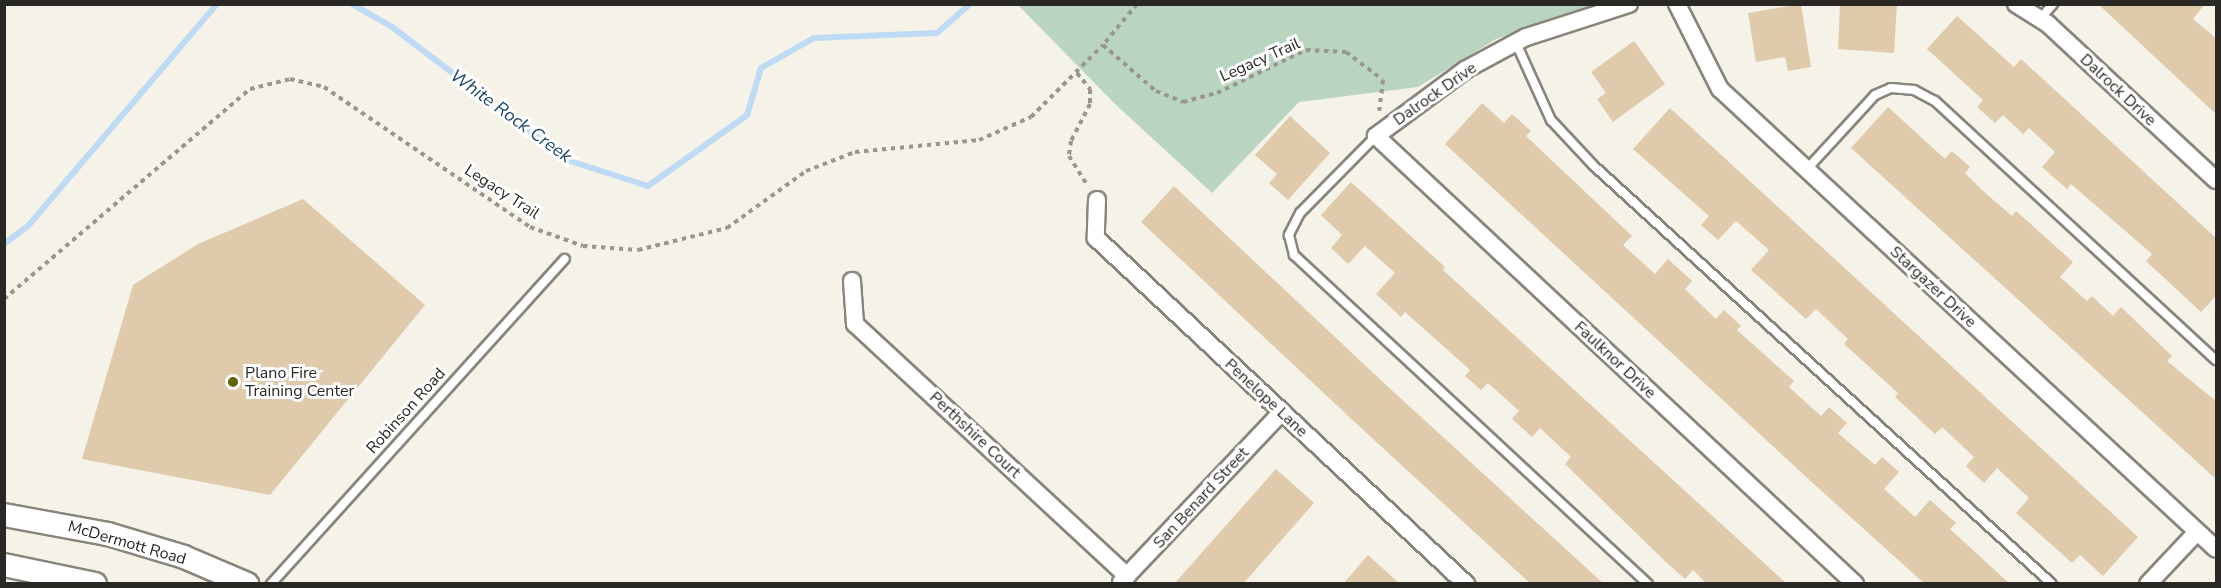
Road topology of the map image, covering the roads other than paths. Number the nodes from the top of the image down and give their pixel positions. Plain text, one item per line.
1 (1629, 4) edge
2 (1677, 4) edge
3 (2016, 4) edge
4 (2053, 4) edge
5 (2040, 20) junction
6 (1516, 43) junction
7 (1376, 136) junction
8 (1807, 170) junction
9 (2217, 180) edge
10 (1097, 200) road end
11 (565, 259) dead end
12 (852, 281) dead end
13 (2217, 360) edge
14 (1281, 413) junction
15 (4, 515) edge
16 (2197, 532) junction
17 (2217, 549) edge
18 (4, 565) edge
19 (1124, 580) edge
20 (1463, 582) edge
21 (95, 584) edge
22 (247, 584) edge
23 (271, 584) edge
24 (1648, 584) edge
25 (1855, 584) edge
26 (2052, 584) edge
27 (2148, 584) edge

1 - 6 street, Dalrock Drive
2 - 8 street, Stargazer Drive
3 - 5 street, Dalrock Drive
4 - 5 lane
5 - 9 street, Dalrock Drive
6 - 7 street, Dalrock Drive
6 - 26 lane
7 - 24 lane
7 - 25 street, Faulknor Drive
8 - 13 lane
8 - 16 street, Stargazer Drive
10 - 14 street, Penelope Lane
11 - 23 lane, Robinson Road
12 - 19 street, Perthshire Court
14 - 19 street, San Benard Street
14 - 20 street, Penelope Lane
15 - 22 main road, McDermott Road
16 - 17 street, Stargazer Drive
16 - 27 street
18 - 21 main road

